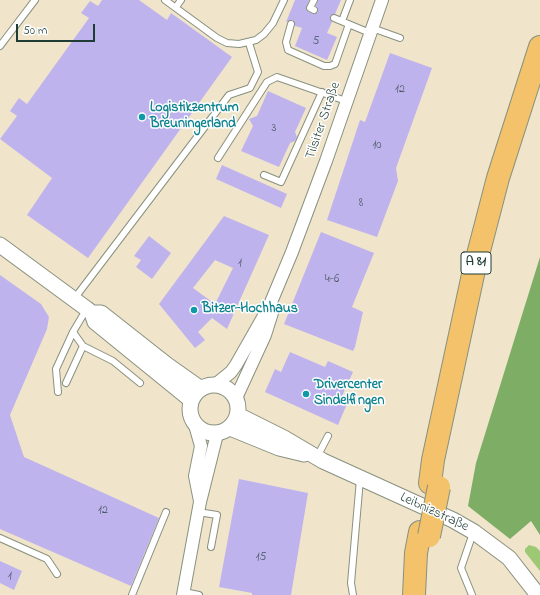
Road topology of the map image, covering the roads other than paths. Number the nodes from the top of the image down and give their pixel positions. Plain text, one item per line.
1 (35, 0) edge
2 (165, 0) edge
3 (182, 0) edge
4 (284, 0) edge
5 (314, 0) edge
6 (350, 0) edge
7 (382, 0) edge
8 (176, 7) junction
9 (314, 10) dead end
10 (334, 18) dead end
11 (342, 21) junction
12 (291, 24) dead end
13 (349, 24) junction
14 (371, 30) junction
15 (400, 38) dead end
16 (249, 43) junction
17 (0, 46) edge
18 (540, 46) edge
19 (540, 81) edge
20 (322, 92) junction
21 (346, 101) junction
22 (218, 158) dead end
23 (264, 175) dead end
24 (0, 245) edge
25 (292, 252) junction
26 (74, 299) junction
27 (90, 311) junction
28 (73, 332) junction
29 (83, 346) junction
30 (140, 383) dead end
31 (66, 384) dead end
32 (202, 391) junction
33 (58, 392) dead end
34 (236, 398) junction
35 (195, 425) junction
36 (228, 426) junction
37 (328, 436) dead end
38 (314, 457) junction
39 (360, 479) junction
40 (434, 485) junction
41 (199, 507) junction
42 (166, 512) dead end
43 (474, 532) junction
44 (424, 534) junction
45 (0, 538) edge
46 (211, 547) dead end
47 (57, 574) dead end
48 (183, 594) edge
49 (132, 595) edge
50 (199, 595) edge
51 (353, 595) edge
52 (414, 595) edge
53 (424, 595) edge
54 (472, 595) edge
55 (538, 595) edge

1 - 17 lane
2 - 8 lane
3 - 8 lane
4 - 16 lane
5 - 9 lane
6 - 11 lane
7 - 14 street, Tilsiter Straße
8 - 16 lane
10 - 11 lane
11 - 13 lane
12 - 13 lane
13 - 14 lane
14 - 15 lane
14 - 21 street, Tilsiter Straße
16 - 26 lane
18 - 40 highway, A 81
19 - 40 highway, A 81
20 - 21 lane
20 - 22 lane
20 - 23 lane
21 - 25 street, Tilsiter Straße
24 - 26 street
25 - 32 street, Tilsiter Straße
25 - 34 street, Tilsiter Straße
26 - 27 street
27 - 28 lane
27 - 32 street
28 - 29 lane
28 - 33 lane
29 - 30 lane
29 - 31 lane
32 - 34 street
32 - 35 street
34 - 36 street
35 - 36 street
35 - 41 street
36 - 38 street, Leibnizstraße
36 - 41 street
37 - 38 lane
38 - 39 street, Leibnizstraße
39 - 43 street, Leibnizstraße
39 - 51 lane
40 - 44 highway, A 81, bridge
41 - 46 lane
41 - 48 street
42 - 49 lane
43 - 54 lane
43 - 55 street, Leibnizstraße
44 - 52 highway, A 81
44 - 53 highway, A 81
45 - 47 lane
48 - 50 lane

